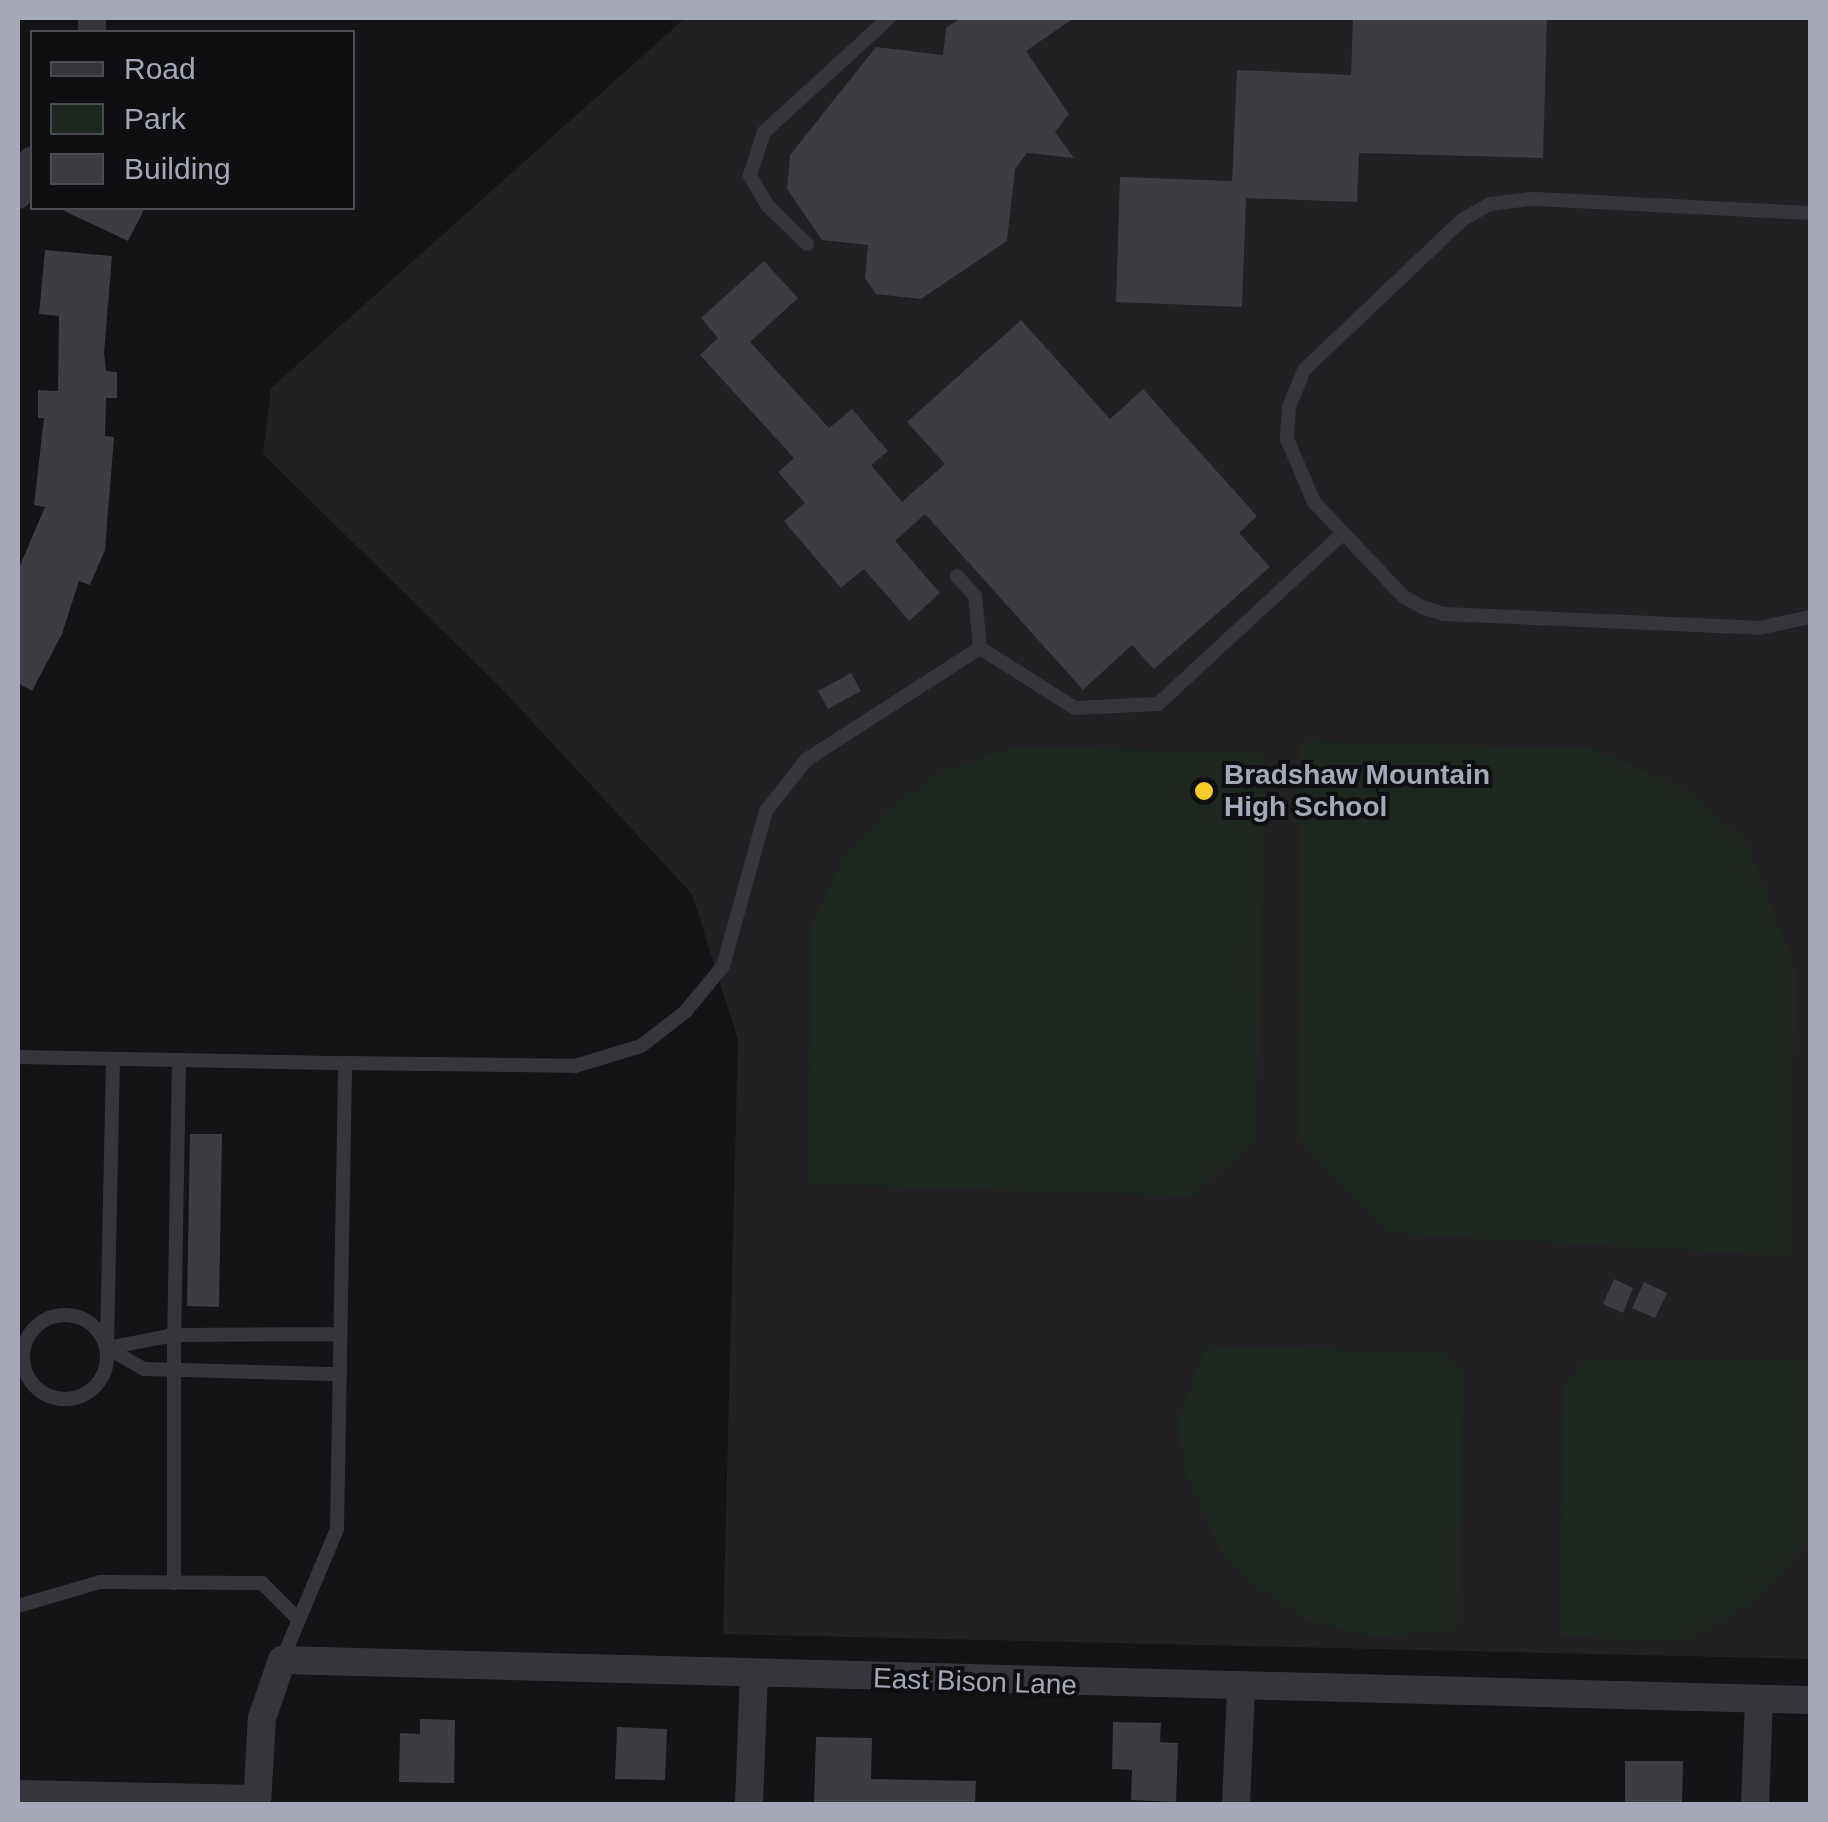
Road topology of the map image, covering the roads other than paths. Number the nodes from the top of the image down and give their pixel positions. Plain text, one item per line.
1 (890, 18) edge
2 (30, 167) edge
3 (18, 196) edge
4 (1810, 212) edge
5 (806, 244) dead end
6 (1343, 533) junction
7 (957, 576) dead end
8 (1810, 617) edge
9 (980, 648) junction
10 (18, 1057) edge
11 (114, 1059) junction
12 (179, 1060) junction
13 (345, 1063) junction
14 (340, 1334) junction
15 (174, 1336) junction
16 (106, 1348) junction
17 (176, 1370) junction
18 (340, 1374) junction
19 (174, 1583) junction
20 (18, 1606) edge
21 (299, 1620) junction
22 (282, 1660) junction
23 (754, 1676) junction
24 (1241, 1689) junction
25 (1759, 1699) junction
26 (1810, 1700) edge
27 (18, 1794) edge
28 (257, 1802) edge
29 (749, 1804) edge
30 (1236, 1804) edge
31 (1754, 1804) edge

1 - 5 lane
2 - 3 street
4 - 6 lane
6 - 8 lane
6 - 9 lane
7 - 9 lane
9 - 13 lane
10 - 11 lane
11 - 12 lane
11 - 16 lane
12 - 13 lane
12 - 15 lane
13 - 14 lane
14 - 15 lane
14 - 18 lane
15 - 16 lane
15 - 17 lane
16 - 16 lane
16 - 17 lane
17 - 18 lane
17 - 19 lane
18 - 21 lane
19 - 20 lane
19 - 21 lane
21 - 22 lane
22 - 23 street, East Bison Lane
22 - 28 street
23 - 24 street, East Bison Lane
23 - 29 street
24 - 25 street, East Bison Lane
24 - 30 street
25 - 26 street, East Bison Lane
25 - 31 street
27 - 28 street

